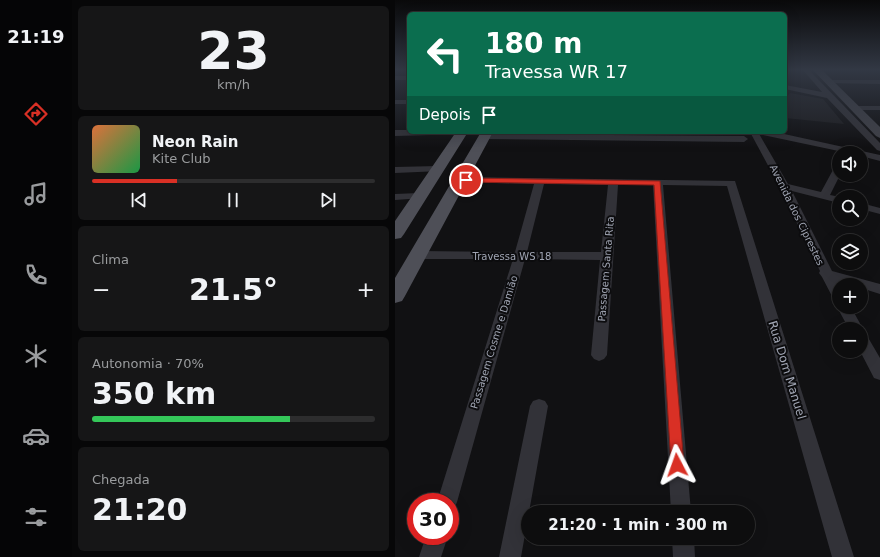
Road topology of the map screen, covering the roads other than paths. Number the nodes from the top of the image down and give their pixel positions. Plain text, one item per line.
1 (829, 96) edge
2 (843, 96) edge
3 (395, 102) edge
4 (407, 102) edge
5 (855, 108) junction
6 (880, 108) edge
7 (395, 133) edge
8 (407, 133) edge
9 (461, 134) edge
10 (756, 134) edge
11 (772, 134) edge
12 (880, 134) edge
13 (485, 135) edge
14 (744, 138) dead end
15 (832, 148) edge
16 (880, 148) edge
17 (868, 155) edge
18 (880, 158) edge
19 (438, 169) junction
20 (395, 170) edge
21 (460, 180) junction
22 (540, 181) junction
23 (832, 181) edge
24 (613, 182) junction
25 (658, 182) junction
26 (784, 186) junction
27 (419, 196) junction
28 (824, 196) junction
29 (395, 197) edge
30 (832, 198) edge
31 (868, 208) edge
32 (880, 211) edge
33 (395, 234) edge
34 (418, 255) junction
35 (520, 256) junction
36 (607, 256) junction
37 (825, 273) junction
38 (832, 285) edge
39 (880, 289) edge
40 (395, 296) edge
41 (868, 351) edge
42 (599, 355) dead end
43 (880, 373) edge
44 (539, 406) dead end
45 (450, 493) edge
46 (681, 505) edge
47 (434, 545) edge
48 (683, 545) edge
49 (430, 557) edge
50 (510, 557) edge
51 (684, 557) edge
52 (843, 557) edge

1 - 16 street
2 - 5 street
3 - 4 street
5 - 6 street
5 - 12 street
7 - 8 street
9 - 19 main road
10 - 26 street, Avenida dos Ciprestes
11 - 15 street
13 - 14 street
13 - 21 main road
17 - 18 street
19 - 20 street
19 - 27 main road
21 - 22 street
21 - 34 main road
22 - 24 street
22 - 35 street, Passagem Cosme e Damião
23 - 28 street
24 - 25 street
24 - 36 street, Passagem Santa Rita
25 - 46 street
25 - 52 street, Rua Dom Manuel
26 - 28 street
26 - 37 street, Avenida dos Ciprestes
27 - 29 street
27 - 33 main road
28 - 30 street
31 - 32 street
34 - 35 street, Travessa WS 18
34 - 40 main road
35 - 36 street, Travessa WS 18
35 - 45 street, Passagem Cosme e Damião
36 - 42 street, Passagem Santa Rita
37 - 38 street, Avenida dos Ciprestes
37 - 39 street
41 - 43 street
44 - 50 street
47 - 49 street
48 - 51 street

